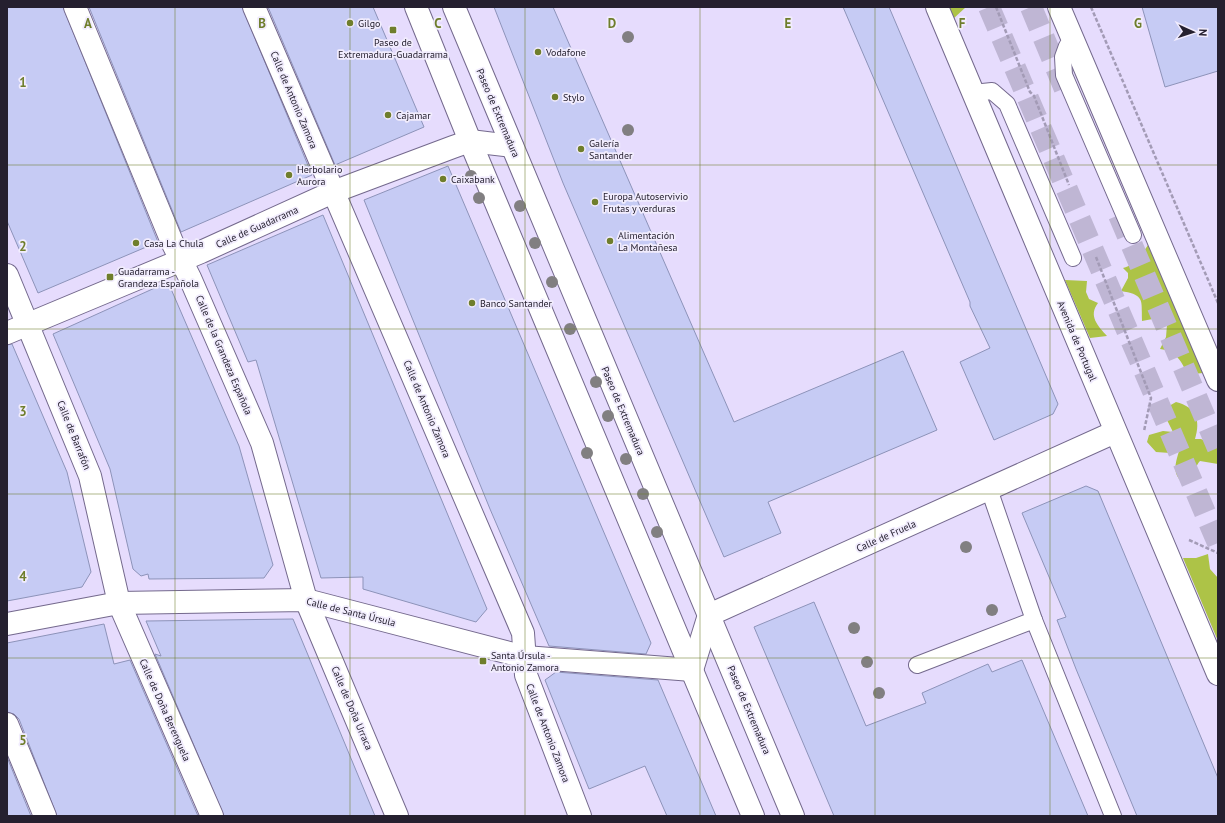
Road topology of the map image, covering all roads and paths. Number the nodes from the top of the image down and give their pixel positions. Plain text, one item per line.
1 (75, 7) edge
2 (254, 7) edge
3 (416, 7) edge
4 (454, 7) edge
5 (937, 7) edge
6 (996, 7) edge
7 (1059, 7) edge
8 (1091, 7) edge
9 (1074, 42) junction
10 (973, 93) junction
11 (470, 141) junction
12 (512, 146) junction
13 (334, 192) junction
14 (1071, 192) dead end
15 (1133, 235) dead end
16 (1094, 250) dead end
17 (1073, 258) dead end
18 (181, 259) junction
19 (7, 274) edge
20 (1218, 303) edge
21 (28, 324) junction
22 (7, 333) edge
23 (1218, 380) edge
24 (1115, 432) junction
25 (1142, 438) dead end
26 (989, 489) junction
27 (1186, 534) dead end
28 (1218, 553) edge
29 (306, 600) junction
30 (118, 603) junction
31 (709, 615) junction
32 (1034, 620) junction
33 (7, 624) edge
34 (525, 657) junction
35 (917, 665) dead end
36 (692, 670) junction
37 (1218, 674) edge
38 (7, 724) edge
39 (45, 816) edge
40 (212, 816) edge
41 (397, 816) edge
42 (580, 816) edge
43 (753, 816) edge
44 (793, 816) edge
45 (1113, 816) edge

1 - 18 street, Calle de la Grandeza Española
2 - 13 street, Calle de Antonio Zamora
3 - 11 street
4 - 12 street, Paseo de Extremadura
5 - 10 street, Avenida de Portugal
6 - 14 path
7 - 9 street
8 - 20 path
9 - 15 lane
9 - 23 street
10 - 17 lane
10 - 24 street, Avenida de Portugal
11 - 12 street, Calle de Guadarrama
11 - 13 street, Calle de Guadarrama
11 - 36 street
12 - 31 street, Paseo de Extremadura
13 - 18 street, Calle de Guadarrama
13 - 34 street, Calle de Antonio Zamora
16 - 25 path
18 - 21 street, Calle de Guadarrama
18 - 29 street, Calle de la Grandeza Española
19 - 21 street, Calle de Barrafón
21 - 22 street, Calle de Guadarrama
21 - 30 street, Calle de Barrafón
24 - 26 street, Calle de Fruela
24 - 37 street, Avenida de Portugal
26 - 31 street, Calle de Fruela
26 - 32 lane
27 - 28 path
29 - 30 street, Calle de Santa Úrsula
29 - 34 street, Calle de Santa Úrsula
29 - 41 street, Calle de Doña Urraca
30 - 33 street, Calle de Santa Úrsula
30 - 40 street, Calle de Doña Berenguela
31 - 36 street
31 - 44 street, Paseo de Extremadura
32 - 35 lane
32 - 45 lane
34 - 36 street, Calle de Santa Úrsula
34 - 42 street, Calle de Antonio Zamora
36 - 43 street
38 - 39 street

